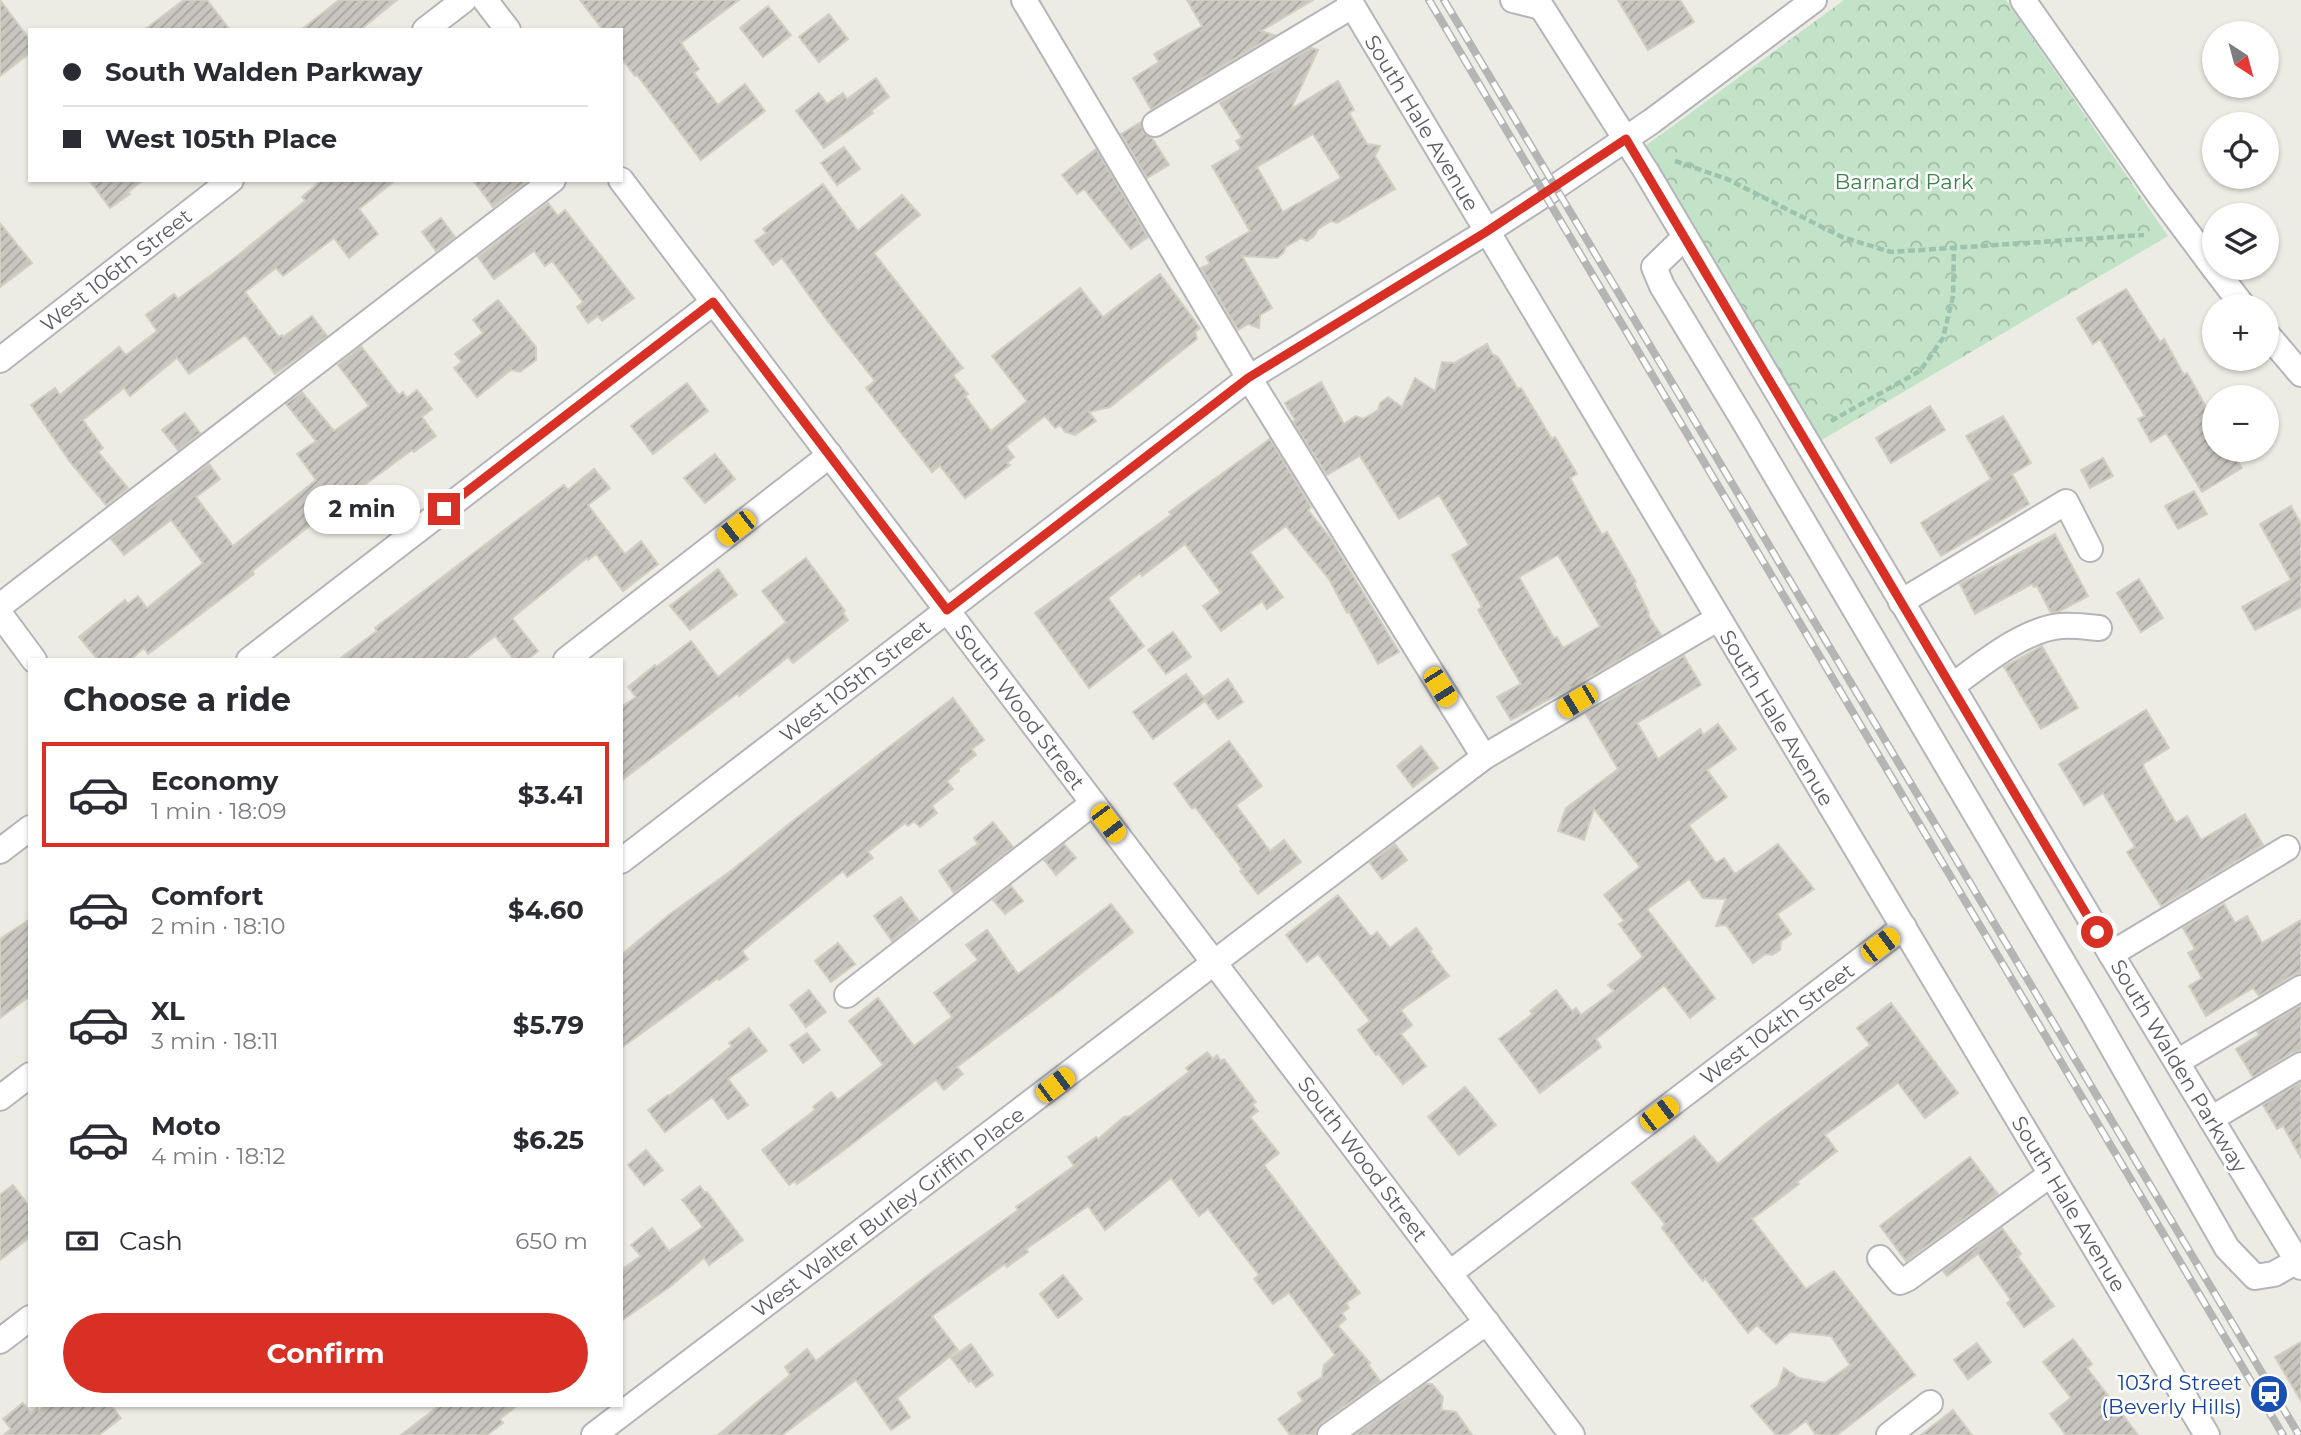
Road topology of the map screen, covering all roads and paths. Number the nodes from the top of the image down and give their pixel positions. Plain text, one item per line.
1 (464, 0) edge
2 (485, 0) edge
3 (1024, 0) edge
4 (1513, 0) edge
5 (1814, 0) edge
6 (2023, 0) edge
7 (1350, 3) edge
8 (1539, 3) edge
9 (428, 28) edge
10 (506, 28) edge
11 (1155, 124) dead end
12 (1626, 139) junction
13 (1675, 161) dead end
14 (228, 182) edge
15 (550, 182) edge
16 (623, 182) edge
17 (1486, 232) junction
18 (2144, 235) dead end
19 (1685, 237) junction
20 (1954, 248) junction
21 (2202, 252) edge
22 (2223, 280) edge
23 (2234, 294) edge
24 (713, 302) junction
25 (2279, 348) edge
26 (0, 360) edge
27 (2301, 374) edge
28 (1248, 378) junction
29 (1831, 421) dead end
30 (830, 455) junction
31 (2090, 549) dead end
32 (1901, 602) junction
33 (0, 606) edge
34 (947, 610) junction
35 (0, 614) edge
36 (1717, 619) junction
37 (2099, 628) dead end
38 (33, 658) edge
39 (252, 658) edge
40 (569, 658) edge
41 (1952, 686) junction
42 (1484, 757) junction
43 (1093, 803) junction
44 (28, 830) edge
45 (2287, 848) dead end
46 (0, 851) edge
47 (623, 859) edge
48 (1904, 927) junction
49 (2111, 954) junction
50 (1214, 963) junction
51 (2301, 988) edge
52 (847, 995) dead end
53 (2177, 1062) junction
54 (2301, 1065) edge
55 (28, 1077) edge
56 (0, 1098) edge
57 (2211, 1119) junction
58 (2051, 1174) junction
59 (1880, 1258) dead end
60 (2299, 1264) edge
61 (1450, 1273) junction
62 (28, 1319) edge
63 (1487, 1322) junction
64 (0, 1340) edge
65 (1930, 1403) dead end
66 (1566, 1433) edge
67 (594, 1435) edge
68 (1331, 1435) edge
69 (1889, 1435) edge
70 (2207, 1435) edge

1 - 9 street
2 - 10 street
3 - 28 street
4 - 8 street
5 - 12 street, West 105th Street
6 - 21 street
7 - 11 street
7 - 17 street, South Hale Avenue
8 - 12 street, South Walden Parkway
12 - 17 street, West 105th Street
12 - 19 street, South Walden Parkway
13 - 20 path
14 - 26 street, West 106th Street
15 - 33 street
16 - 24 street, South Wood Street
17 - 28 street, West 105th Street
17 - 36 street, South Hale Avenue
18 - 20 path
19 - 32 street, South Walden Parkway
19 - 60 street
20 - 29 path
22 - 23 street
24 - 30 street, South Wood Street
24 - 39 street
25 - 27 street
28 - 34 street, West 105th Street
28 - 42 street
30 - 34 street, South Wood Street
30 - 40 street
31 - 32 street
32 - 41 street, South Walden Parkway
34 - 43 street, South Wood Street
34 - 47 street, West 105th Street
35 - 38 street
36 - 42 street, West Walter Burley Griffin Place
36 - 48 street, South Hale Avenue
37 - 41 street
41 - 49 street, South Walden Parkway
42 - 50 street, West Walter Burley Griffin Place
43 - 50 street, South Wood Street
43 - 52 street
44 - 46 street
45 - 49 street
48 - 58 street, South Hale Avenue
48 - 61 street, West 104th Street
49 - 53 street, South Walden Parkway
50 - 61 street, South Wood Street
50 - 67 street, West Walter Burley Griffin Place
51 - 53 street
53 - 57 street, South Walden Parkway
54 - 57 street
55 - 56 street
57 - 60 street, South Walden Parkway
58 - 59 street
58 - 70 street, South Hale Avenue
61 - 63 street, South Wood Street
62 - 64 street
63 - 66 street, South Wood Street
63 - 68 street
65 - 69 street

